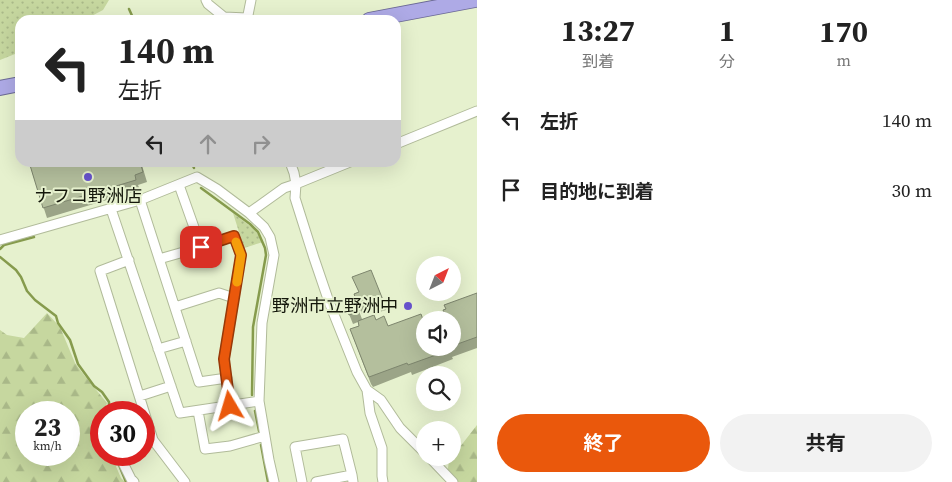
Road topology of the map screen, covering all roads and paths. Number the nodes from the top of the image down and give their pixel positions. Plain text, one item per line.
1 (206, 0) edge
2 (251, 0) edge
3 (475, 0) edge
4 (222, 15) edge
5 (248, 15) edge
6 (396, 15) edge
7 (15, 85) edge
8 (0, 88) edge
9 (477, 111) edge
10 (401, 142) edge
11 (292, 167) edge
12 (338, 167) edge
13 (179, 184) junction
14 (296, 184) junction
15 (140, 200) junction
16 (111, 209) junction
17 (249, 213) junction
18 (0, 238) edge
19 (201, 247) junction
20 (159, 259) junction
21 (129, 260) junction
22 (234, 298) junction
23 (175, 307) junction
24 (186, 342) junction
25 (158, 349) junction
26 (227, 378) junction
27 (170, 386) junction
28 (367, 390) junction
29 (140, 396) junction
30 (141, 401) edge
31 (259, 402) junction
32 (230, 406) junction
33 (198, 411) junction
34 (265, 436) junction
35 (155, 443) edge
36 (416, 444) edge
37 (124, 466) edge
38 (438, 466) edge
39 (352, 479) edge
40 (328, 481) edge
41 (134, 482) edge
42 (185, 482) edge
43 (274, 482) edge
44 (302, 482) edge
45 (316, 482) edge
46 (383, 482) edge
47 (453, 482) edge

1 - 4 street
2 - 5 street
3 - 6 highway
7 - 8 highway
9 - 10 street
11 - 14 street
12 - 14 street
13 - 15 street
13 - 17 street
13 - 19 street
14 - 17 street
14 - 28 street
15 - 16 street
15 - 20 street
16 - 18 street
16 - 21 street
17 - 31 street
19 - 20 street
19 - 22 street
20 - 23 street
21 - 25 street
21 - 29 street
22 - 23 street
22 - 26 street
23 - 24 street
24 - 25 street
24 - 26 street
25 - 27 street
26 - 32 street
27 - 29 street
27 - 33 street
28 - 36 street
28 - 46 street
29 - 30 street
31 - 32 street
31 - 34 street
32 - 33 street
33 - 34 street
34 - 43 street
35 - 42 street
37 - 41 street
38 - 47 street
39 - 40 street
39 - 44 street
40 - 45 street

